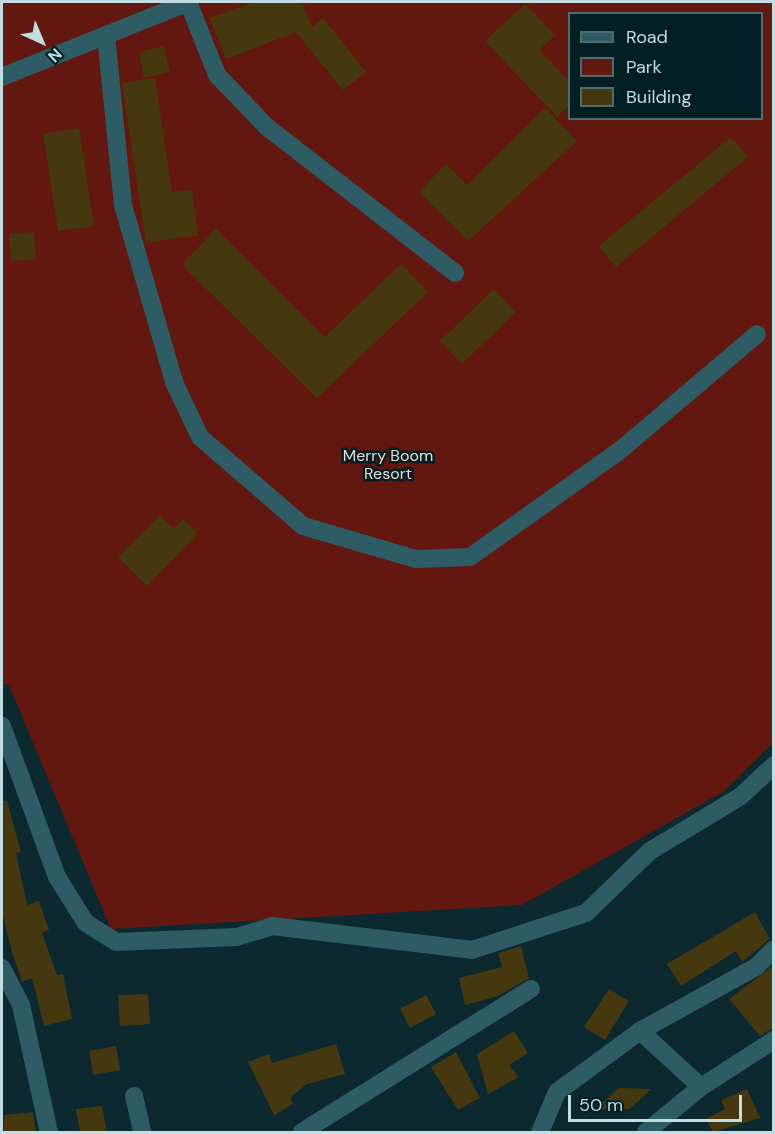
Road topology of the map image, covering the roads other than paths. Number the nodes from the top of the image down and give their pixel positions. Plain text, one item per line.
1 (188, 2) edge
2 (106, 35) junction
3 (2, 77) edge
4 (454, 273) dead end
5 (757, 334) dead end
6 (2, 726) edge
7 (774, 765) edge
8 (774, 950) edge
9 (2, 968) edge
10 (531, 989) dead end
11 (640, 1031) junction
12 (774, 1040) edge
13 (700, 1087) junction
14 (134, 1096) dead end
15 (50, 1132) edge
16 (142, 1132) edge
17 (302, 1132) edge
18 (540, 1132) edge
19 (646, 1132) edge

1 - 2 street
1 - 4 street
2 - 3 street
2 - 5 street
6 - 7 street
8 - 11 street
9 - 15 street
10 - 17 street
11 - 13 street
11 - 18 street
12 - 13 street
13 - 19 street
14 - 16 street

